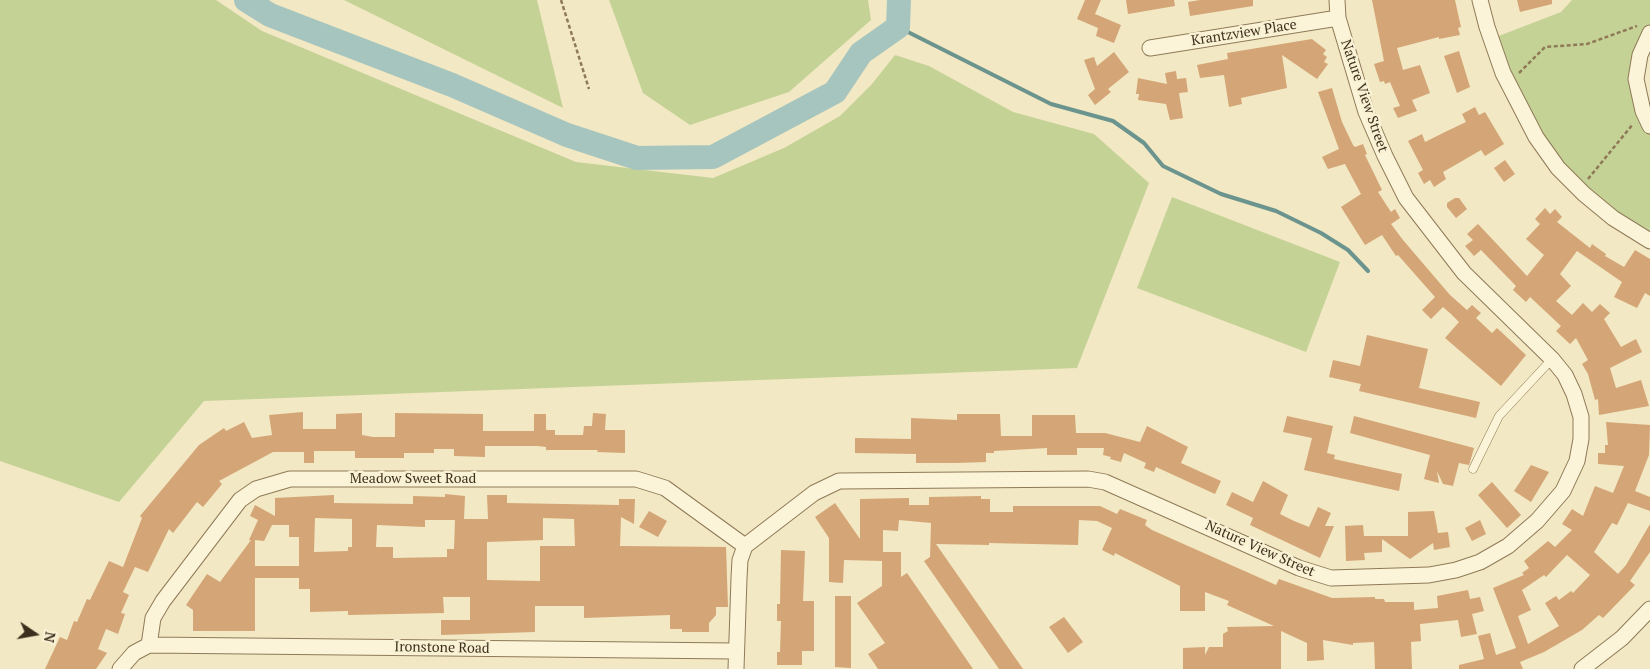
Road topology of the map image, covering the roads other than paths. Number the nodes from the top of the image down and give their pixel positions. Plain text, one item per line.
1 (1337, 0) edge
2 (1480, 0) edge
3 (1338, 18) junction
4 (1646, 29) edge
5 (1150, 48) dead end
6 (1650, 126) edge
7 (1650, 241) edge
8 (1552, 359) junction
9 (1473, 469) dead end
10 (744, 546) junction
11 (1650, 609) edge
12 (149, 645) junction
13 (735, 651) junction
14 (120, 669) edge
15 (736, 669) edge
16 (1582, 669) edge

1 - 3 street, Nature View Street
2 - 7 street
3 - 5 street, Krantzview Place
3 - 8 street, Nature View Street
4 - 6 street
8 - 9 lane
8 - 10 street, Nature View Street
10 - 12 street, Meadow Sweet Road
10 - 13 street
11 - 16 street
12 - 13 street, Ironstone Road
12 - 14 street
13 - 15 street

